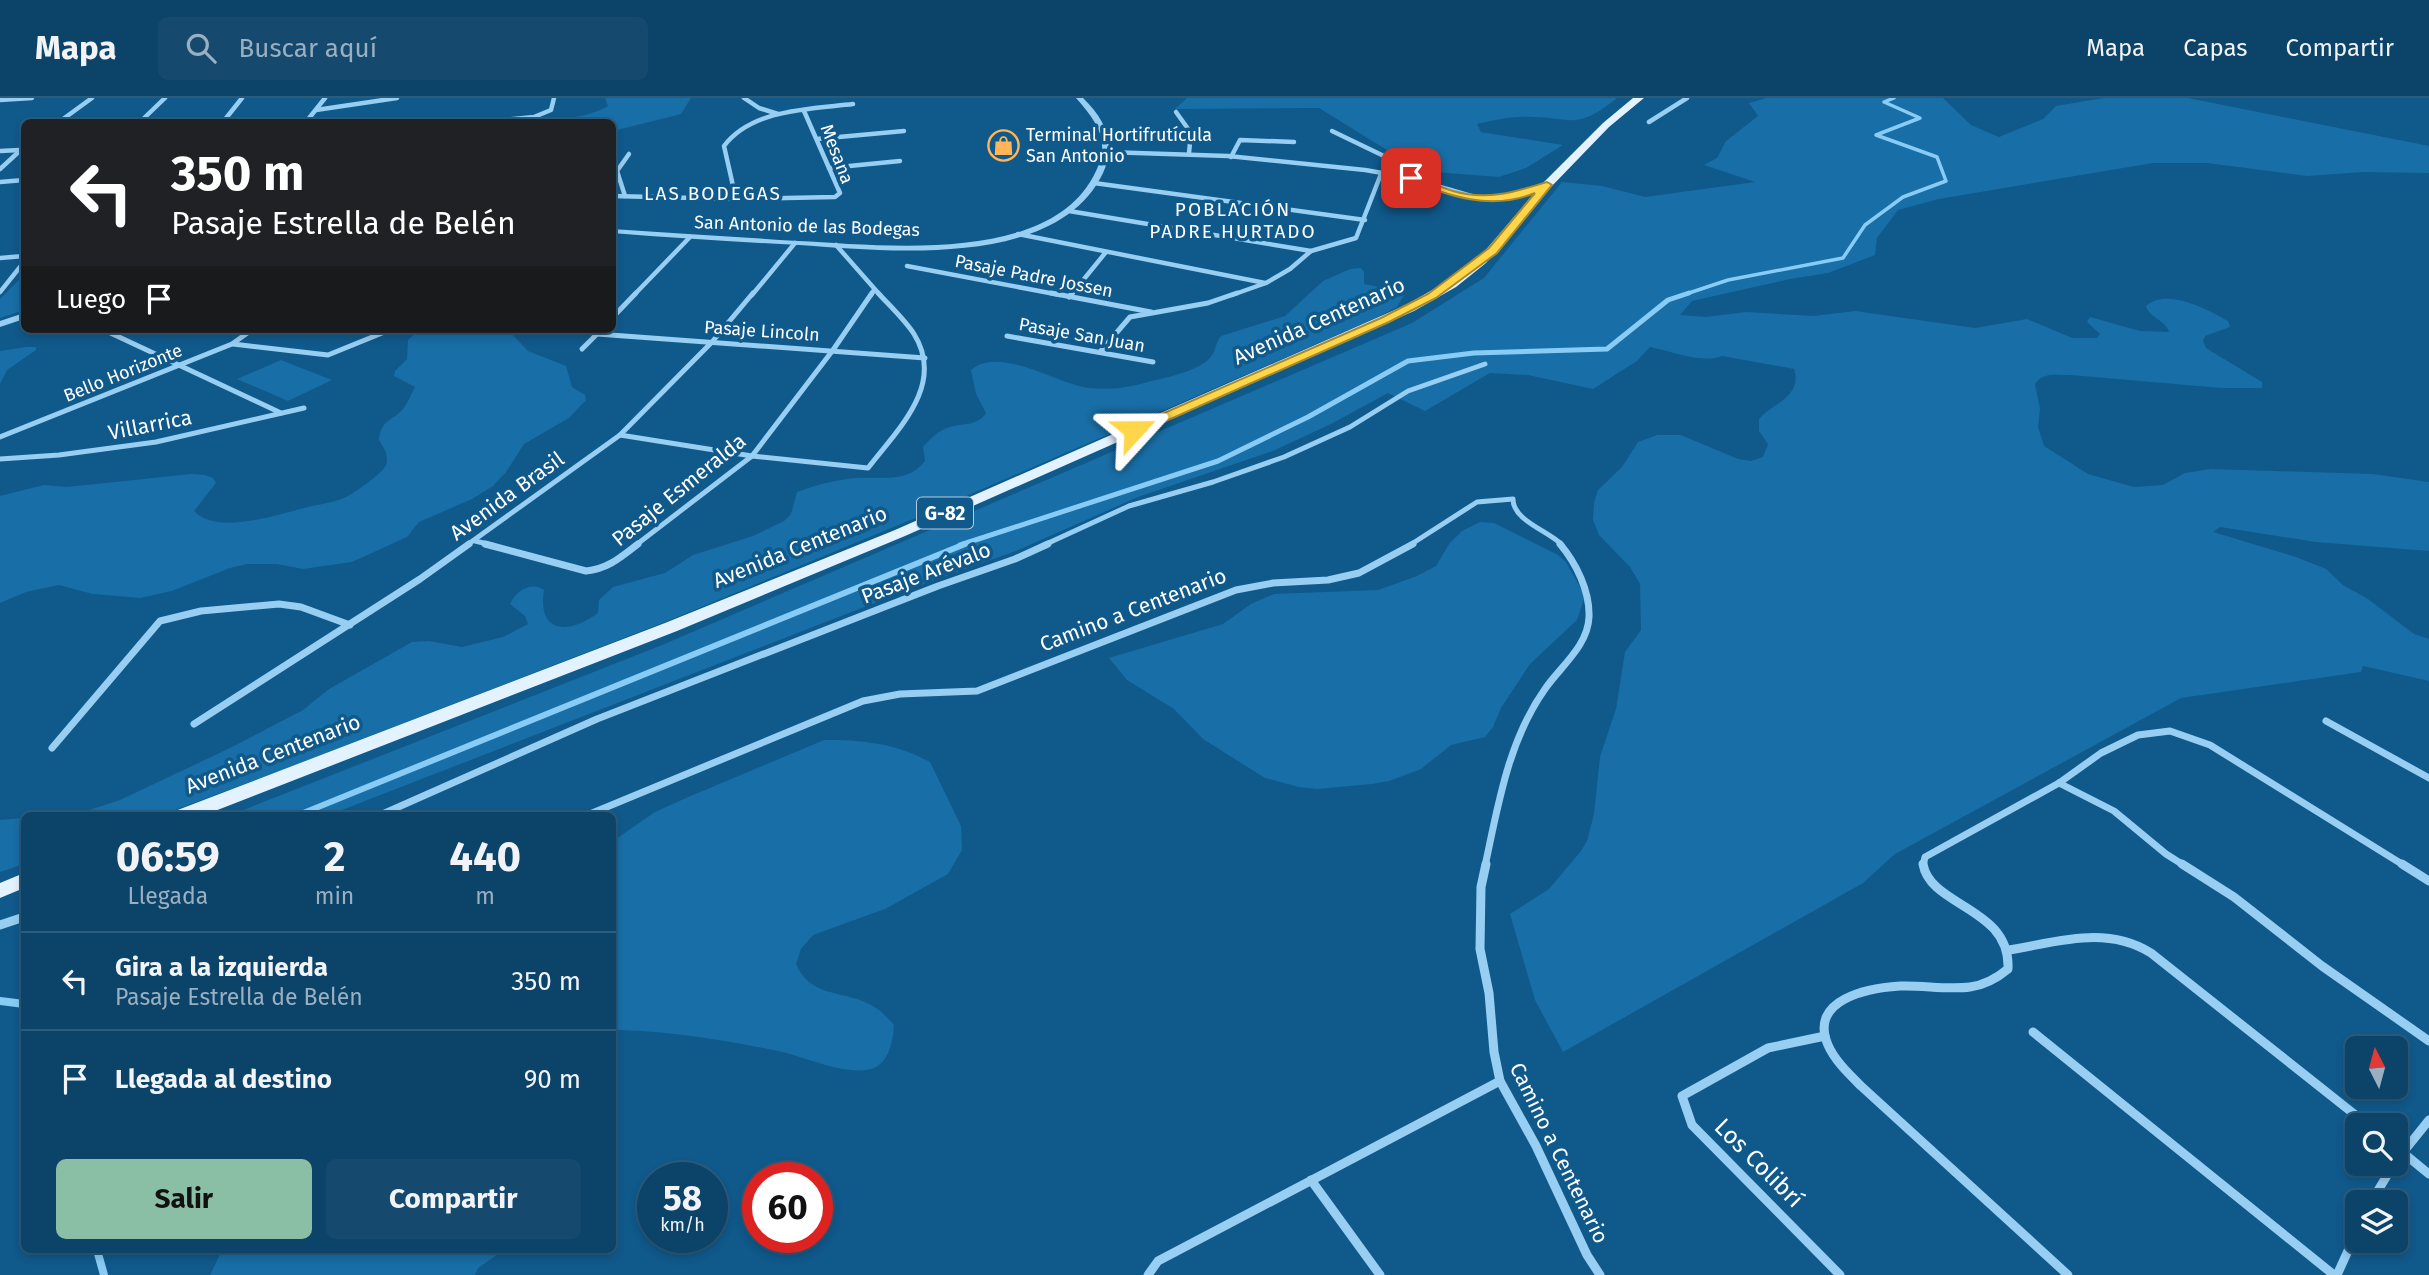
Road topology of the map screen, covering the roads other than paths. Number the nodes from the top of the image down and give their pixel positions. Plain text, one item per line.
1 (32, 98) edge
2 (92, 98) edge
3 (165, 98) edge
4 (243, 98) edge
5 (325, 98) edge
6 (397, 98) edge
7 (554, 98) edge
8 (744, 98) edge
9 (1079, 98) edge
10 (1639, 98) edge
11 (1687, 98) edge
12 (0, 100) edge
13 (853, 104) dead end
14 (316, 110) junction
15 (804, 111) junction
16 (1176, 112) dead end
17 (781, 115) junction
18 (63, 119) edge
19 (143, 119) edge
20 (226, 119) edge
21 (308, 119) edge
22 (512, 119) edge
23 (1650, 122) dead end
24 (904, 131) dead end
25 (1332, 131) dead end
26 (817, 139) junction
27 (1294, 142) dead end
28 (21, 149) edge
29 (0, 151) edge
30 (21, 151) edge
31 (1105, 152) junction
32 (1189, 153) junction
33 (629, 154) dead end
34 (1231, 157) junction
35 (900, 161) dead end
36 (829, 168) junction
37 (0, 169) edge
38 (1381, 174) junction
39 (1411, 178) junction
40 (21, 180) edge
41 (0, 182) edge
42 (1094, 183) junction
43 (1547, 185) junction
44 (616, 196) edge
45 (625, 196) junction
46 (736, 199) junction
47 (1069, 211) junction
48 (1365, 219) junction
49 (616, 232) edge
50 (1018, 234) junction
51 (690, 237) junction
52 (795, 243) junction
53 (836, 245) junction
54 (1311, 251) junction
55 (1106, 252) junction
56 (21, 256) edge
57 (0, 258) edge
58 (21, 266) edge
59 (907, 266) dead end
60 (1266, 283) junction
61 (874, 290) junction
62 (0, 292) edge
63 (1069, 297) junction
64 (1156, 312) junction
65 (616, 314) edge
66 (21, 317) edge
67 (0, 324) edge
68 (110, 333) edge
69 (247, 333) edge
70 (382, 333) edge
71 (598, 333) edge
72 (616, 333) edge
73 (1007, 336) dead end
74 (712, 342) junction
75 (232, 344) junction
76 (582, 349) dead end
77 (834, 350) junction
78 (1100, 352) junction
79 (925, 358) junction
80 (1153, 362) dead end
81 (1485, 364) dead end
82 (179, 366) junction
83 (304, 408) dead end
84 (281, 413) junction
85 (620, 435) junction
86 (0, 437) edge
87 (752, 456) junction
88 (0, 459) edge
89 (475, 541) junction
90 (350, 625) junction
91 (2326, 721) dead end
92 (194, 724) dead end
93 (52, 748) dead end
94 (2429, 778) edge
95 (2059, 783) junction
96 (192, 812) edge
97 (387, 812) edge
98 (595, 812) edge
99 (21, 873) edge
100 (0, 879) edge
101 (21, 881) edge
102 (2429, 881) edge
103 (0, 891) edge
104 (21, 918) edge
105 (0, 925) edge
106 (2009, 950) junction
107 (2033, 1032) dead end
108 (1825, 1037) junction
109 (2429, 1041) edge
110 (1500, 1080) junction
111 (2353, 1113) edge
112 (2429, 1120) edge
113 (2408, 1144) edge
114 (2408, 1162) edge
115 (2429, 1174) edge
116 (1311, 1180) junction
117 (2346, 1253) edge
118 (1148, 1275) edge
119 (1380, 1275) edge
120 (1600, 1275) edge
121 (1840, 1275) edge
122 (2068, 1275) edge
123 (2335, 1275) edge

1 - 12 street
2 - 18 street
3 - 19 street
4 - 20 street
5 - 14 street
6 - 14 street
7 - 22 street
8 - 17 street
9 - 31 street
10 - 43 main road, Avenida Centenario / G-82
11 - 23 street
13 - 15 street
14 - 21 street
15 - 17 street
15 - 26 street, Mesana
16 - 32 street
17 - 46 street
24 - 26 street
25 - 39 street
26 - 36 street, Mesana
27 - 34 street
28 - 29 street
30 - 37 street
31 - 32 street
31 - 42 street, San Antonio de las Bodegas
32 - 34 street
33 - 45 street
34 - 38 street
35 - 36 street
36 - 46 street, Mesana
38 - 39 street
38 - 48 street
39 - 43 street
40 - 41 street
42 - 47 street, San Antonio de las Bodegas
42 - 48 street
43 - 96 main road, Avenida Centenario / G-82
44 - 45 street
45 - 46 street
47 - 50 street, San Antonio de las Bodegas
47 - 54 street
48 - 54 street
49 - 51 street, San Antonio de las Bodegas
50 - 53 street, San Antonio de las Bodegas
50 - 55 street
51 - 52 street, San Antonio de las Bodegas
51 - 65 street
52 - 53 street, San Antonio de las Bodegas
52 - 74 street, Avenida Brasil
53 - 61 street
54 - 60 street
55 - 60 street
55 - 63 street
56 - 57 street
58 - 62 street
59 - 63 street, Pasaje Padre Jossen
60 - 64 street
61 - 77 street, Pasaje Esmeralda
61 - 79 street
63 - 64 street, Pasaje Padre Jossen
64 - 78 street
66 - 67 street
68 - 82 street
69 - 75 street, Bello Horizonte
70 - 75 street
71 - 76 street
72 - 74 street, Pasaje Lincoln
73 - 78 street, Pasaje San Juan
74 - 77 street, Pasaje Lincoln
74 - 85 street, Avenida Brasil
75 - 82 street, Bello Horizonte
77 - 79 street, Pasaje Lincoln
77 - 87 street, Pasaje Esmeralda
78 - 80 street, Pasaje San Juan
79 - 87 street
81 - 97 street, Pasaje Arévalo
82 - 84 street
82 - 86 street, Bello Horizonte
83 - 84 street, Villarrica
84 - 88 street, Villarrica
85 - 87 street
85 - 89 street, Avenida Brasil
87 - 89 street, Pasaje Esmeralda
89 - 90 street, Avenida Brasil
90 - 92 street, Avenida Brasil
90 - 93 street
91 - 94 street
95 - 102 street
95 - 106 street
95 - 109 street
98 - 110 street, Camino a Centenario
99 - 100 main road
101 - 103 main road
104 - 105 street
106 - 108 street
106 - 111 street
107 - 123 street
108 - 121 street, Los Colibrí
108 - 122 street
110 - 116 street
110 - 120 street, Camino a Centenario
112 - 113 street
114 - 115 street
116 - 118 street
116 - 119 street
117 - 123 street

